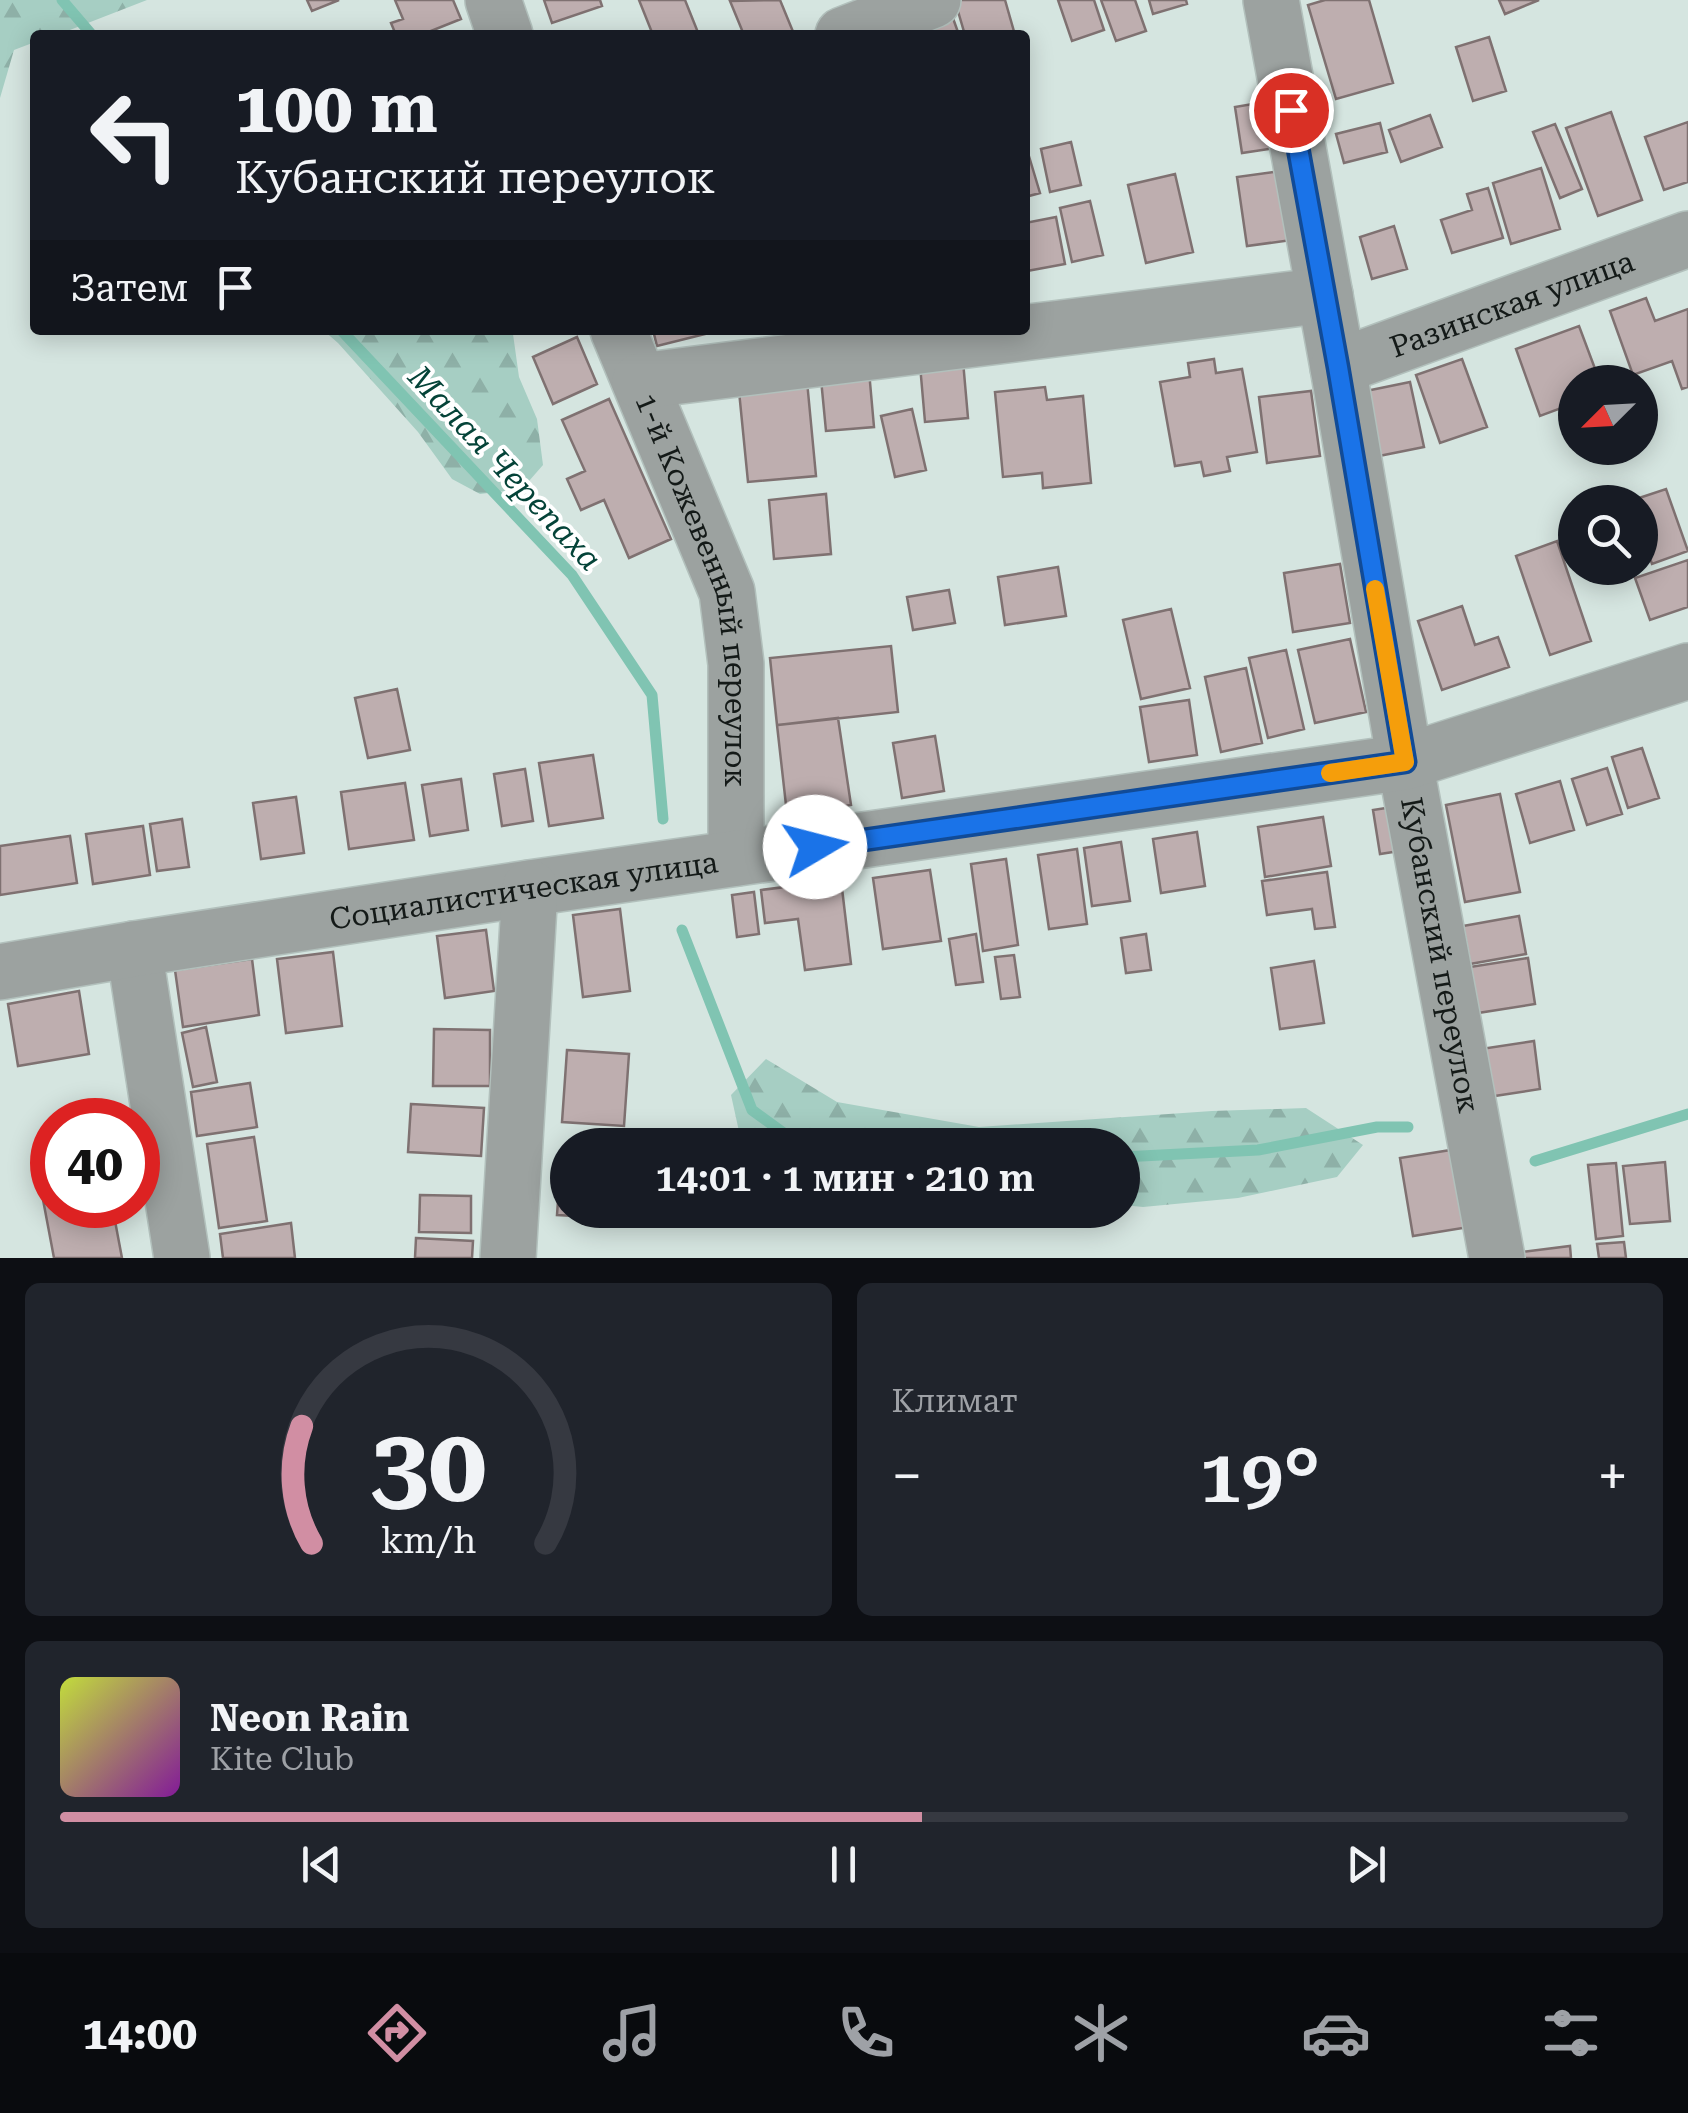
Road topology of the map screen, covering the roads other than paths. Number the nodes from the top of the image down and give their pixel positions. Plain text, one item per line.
1 (494, 0) edge
2 (933, 0) edge
3 (1271, 0) edge
4 (503, 30) edge
5 (856, 30) edge
6 (1688, 239) edge
7 (1325, 295) junction
8 (1030, 332) edge
9 (620, 335) edge
10 (1006, 335) edge
11 (1338, 367) junction
12 (640, 381) junction
13 (1688, 671) edge
14 (1405, 762) junction
15 (736, 858) junction
16 (530, 888) junction
17 (134, 949) junction
18 (0, 972) edge
19 (182, 1258) edge
20 (508, 1258) edge
21 (1497, 1258) edge

1 - 4 street
2 - 5 street
3 - 7 street, Кубанский переулок
6 - 11 street, Разинская улица
7 - 8 street
7 - 11 street, Кубанский переулок
9 - 12 street, 1-й Кожевенный переулок
10 - 12 street
11 - 14 street, Кубанский переулок
12 - 15 street, 1-й Кожевенный переулок
13 - 14 street, Социалистическая улица
14 - 15 street, Социалистическая улица
14 - 21 street, Кубанский переулок
15 - 16 street, Социалистическая улица
16 - 17 street, Социалистическая улица
16 - 20 street
17 - 18 street, Социалистическая улица
17 - 19 street

